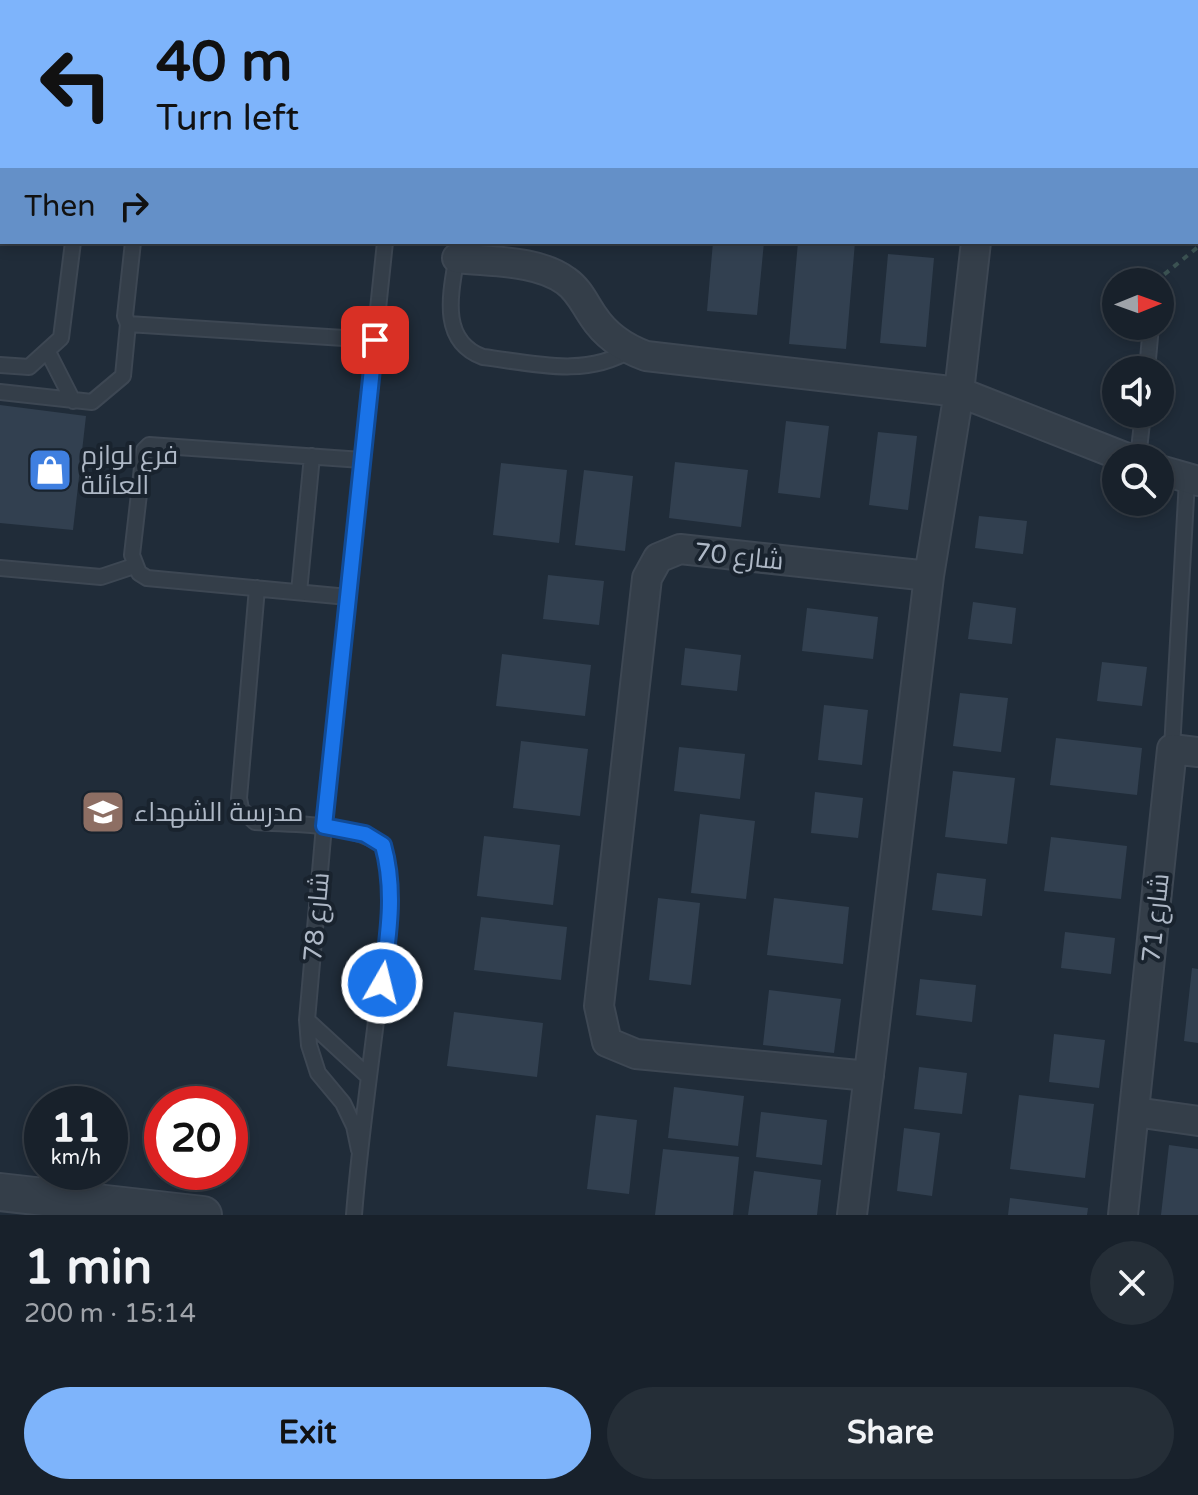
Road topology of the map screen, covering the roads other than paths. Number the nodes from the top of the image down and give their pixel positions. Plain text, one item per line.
1 (73, 244) edge
2 (133, 244) edge
3 (385, 244) edge
4 (976, 244) edge
5 (458, 250) edge
6 (128, 324) junction
7 (375, 340) junction
8 (630, 350) junction
9 (48, 352) junction
10 (0, 365) edge
11 (0, 392) edge
12 (959, 392) junction
13 (73, 401) junction
14 (1102, 448) edge
15 (312, 456) junction
16 (362, 460) junction
17 (1192, 480) edge
18 (134, 566) junction
19 (0, 568) edge
20 (929, 576) junction
21 (257, 588) junction
22 (299, 592) junction
23 (348, 597) junction
24 (1185, 750) edge
25 (324, 826) junction
26 (307, 1020) junction
27 (869, 1076) junction
28 (369, 1077) junction
29 (1135, 1112) junction
30 (1198, 1121) edge
31 (359, 1150) junction
32 (0, 1192) edge
33 (203, 1215) edge
34 (354, 1215) edge
35 (852, 1215) edge
36 (1123, 1215) edge

1 - 9 lane
2 - 6 lane
3 - 7 lane, شارع 78
4 - 12 street
5 - 8 street
5 - 8 lane
6 - 7 lane
6 - 13 lane
7 - 16 lane, شارع 78
8 - 12 street
9 - 10 lane
9 - 13 lane
11 - 13 lane
12 - 14 street
12 - 20 street
15 - 16 lane
15 - 18 lane
15 - 22 lane
16 - 23 lane, شارع 78
17 - 24 lane
18 - 19 lane
18 - 21 lane
20 - 27 street
20 - 27 street, شارع 70
21 - 22 lane
21 - 25 lane
22 - 23 lane
23 - 25 lane, شارع 78
24 - 29 street, شارع 71
25 - 26 lane, شارع 78
25 - 28 lane, شارع 78
26 - 28 lane
26 - 31 lane, شارع 78
27 - 35 street
28 - 31 lane, شارع 78
29 - 30 street
29 - 36 street, شارع 71
31 - 34 lane, شارع 78
32 - 33 street

